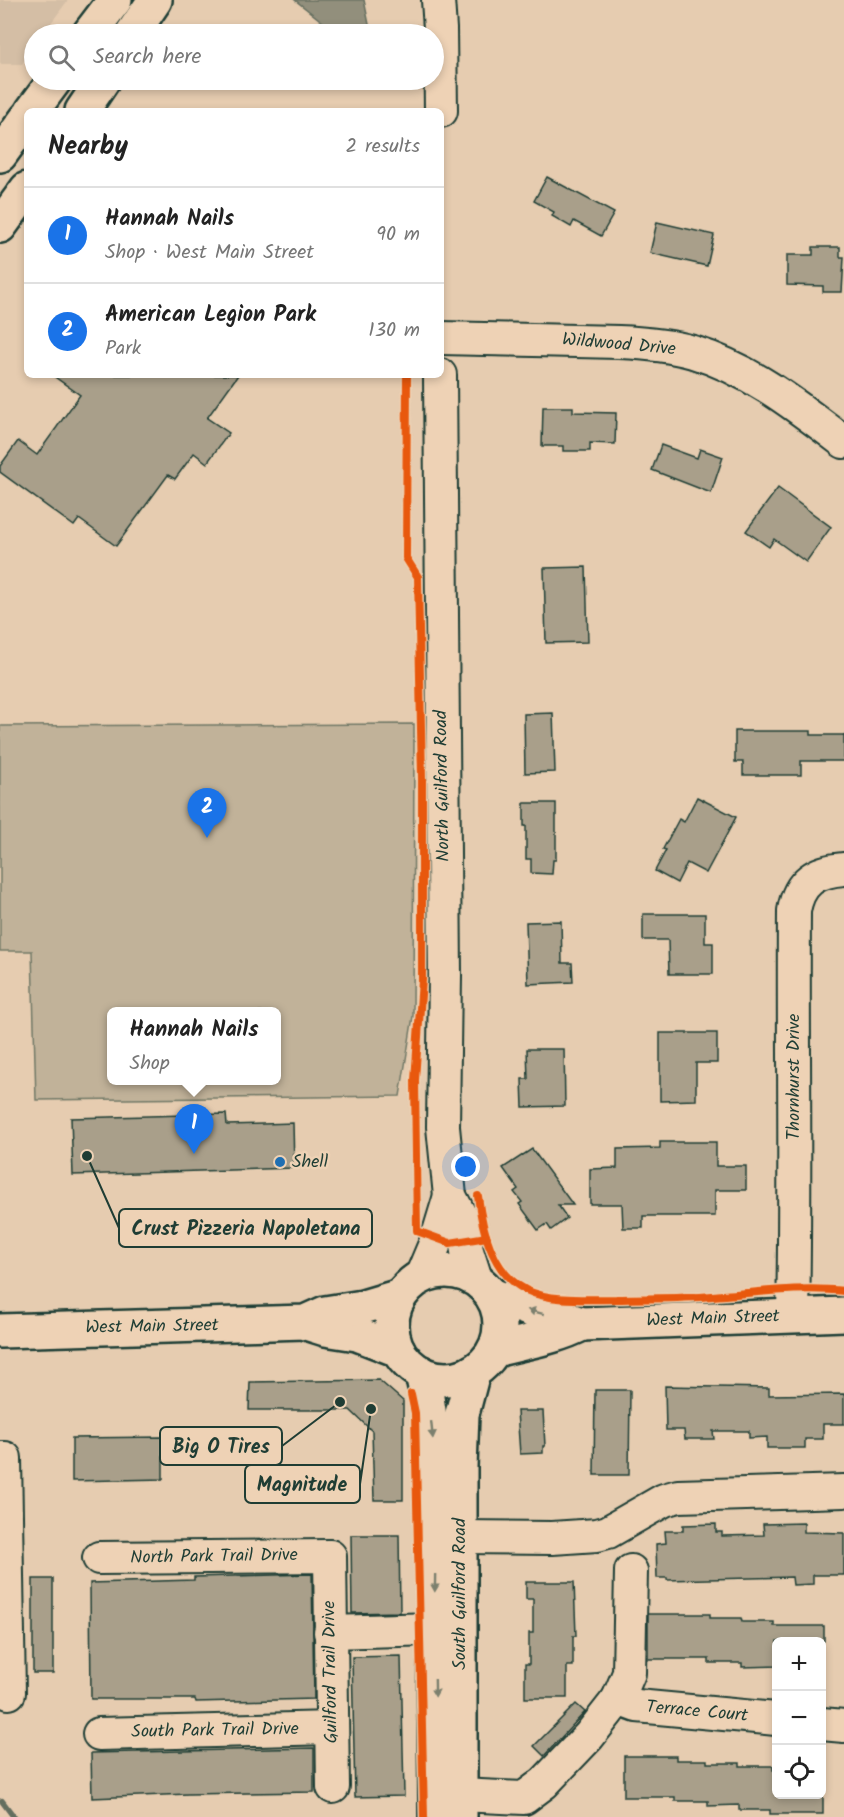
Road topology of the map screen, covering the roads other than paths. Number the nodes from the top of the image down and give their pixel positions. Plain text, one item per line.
1 (115, 0) edge
2 (155, 0) edge
3 (438, 0) edge
4 (97, 24) edge
5 (139, 24) edge
6 (440, 24) edge
7 (48, 90) edge
8 (73, 90) edge
9 (96, 90) edge
10 (441, 90) edge
11 (34, 108) edge
12 (66, 108) edge
13 (84, 108) edge
14 (441, 108) edge
15 (24, 122) edge
16 (0, 155) edge
17 (24, 193) edge
18 (0, 226) edge
19 (444, 338) edge
20 (440, 378) edge
21 (844, 442) edge
22 (844, 869) edge
23 (450, 1196) junction
24 (411, 1286) junction
25 (484, 1287) junction
26 (844, 1314) edge
27 (793, 1315) junction
28 (305, 1322) junction
29 (582, 1324) junction
30 (0, 1331) edge
31 (398, 1350) junction
32 (484, 1361) junction
33 (422, 1373) junction
34 (0, 1458) edge
35 (844, 1491) edge
36 (460, 1537) junction
37 (330, 1556) joint
38 (99, 1558) dead end
39 (631, 1571) dead end
40 (434, 1629) junction
41 (330, 1632) junction
42 (9, 1693) dead end
43 (618, 1699) junction
44 (772, 1719) edge
45 (826, 1724) edge
46 (844, 1726) edge
47 (331, 1728) junction
48 (99, 1734) dead end
49 (333, 1787) dead end
50 (460, 1806) edge
51 (524, 1807) edge
52 (436, 1817) edge

1 - 4 main road
2 - 5 main road
3 - 6 street
7 - 11 main road
8 - 12 main road
9 - 13 main road
10 - 14 street
15 - 16 main road
17 - 18 main road
19 - 21 street, Wildwood Drive
20 - 23 street, North Guilford Road
22 - 27 street, Thornhurst Drive
23 - 24 street, North Guilford Road
23 - 25 street, North Guilford Road
24 - 25 main road
24 - 28 main road, West Main Street
24 - 31 main road
29 -> 25 main road, West Main Street
25 - 32 main road
26 - 27 main road, West Main Street
27 - 29 main road, West Main Street
28 - 30 main road, West Main Street
28 - 31 main road, West Main Street
29 - 32 main road, West Main Street
31 - 33 main road
32 - 33 main road
32 - 36 main road, South Guilford Road
33 -> 40 main road, South Guilford Road
34 - 42 street
35 - 36 street
36 - 50 main road, South Guilford Road
37 - 38 street, North Park Trail Drive
37 - 41 street, Guilford Trail Drive
39 - 43 street
40 - 41 street
40 -> 52 main road, South Guilford Road
41 - 47 street, Guilford Trail Drive
43 - 44 street, Terrace Court
43 - 51 street
45 - 46 street
47 - 48 street, South Park Trail Drive
47 - 49 street, Guilford Trail Drive
50 - 51 street

